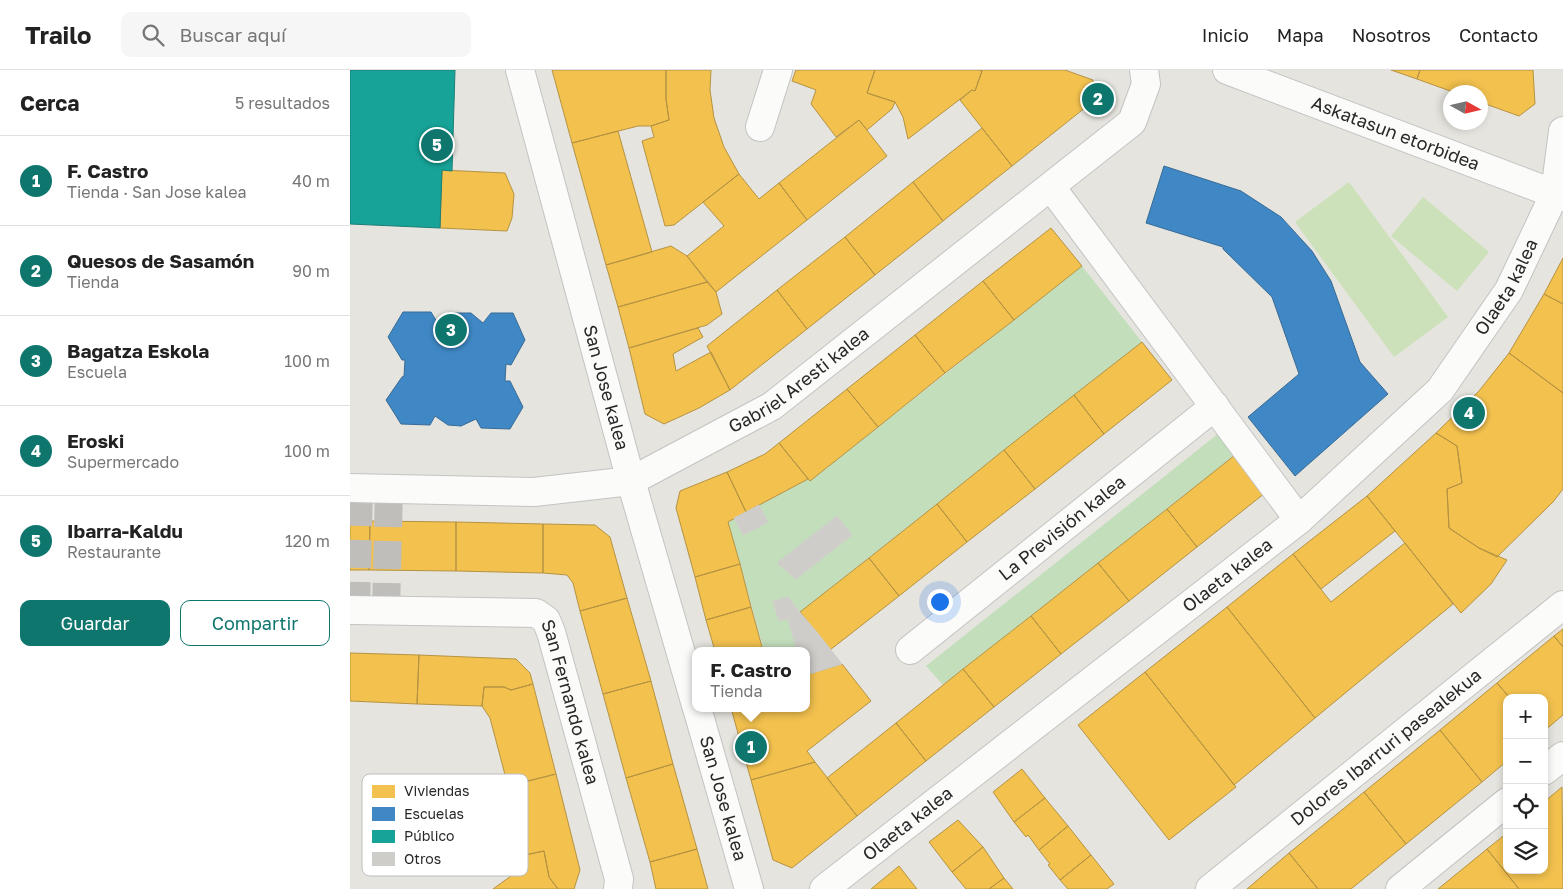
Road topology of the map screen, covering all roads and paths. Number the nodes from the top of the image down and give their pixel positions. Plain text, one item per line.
1 (520, 70) edge
2 (778, 70) edge
3 (1144, 70) edge
4 (1227, 70) edge
5 (760, 127) dead end
6 (1563, 132) edge
7 (1051, 187) junction
8 (1559, 195) edge
9 (1215, 406) junction
10 (631, 481) junction
11 (350, 488) edge
12 (1299, 520) junction
13 (1563, 606) edge
14 (350, 610) edge
15 (910, 650) dead end
16 (692, 691) edge
17 (698, 712) edge
18 (1563, 756) edge
19 (1548, 768) edge
20 (1503, 805) edge
21 (618, 889) edge
22 (750, 889) edge
23 (824, 889) edge
24 (1210, 889) edge
25 (1400, 889) edge

1 - 10 street, San Jose kalea
2 - 5 street
3 - 7 street, Gabriel Aresti kalea
4 - 8 street, Askatasun etorbidea
6 - 8 street, Olaeta kalea
7 - 9 street
7 - 10 street, Gabriel Aresti kalea
8 - 12 street, Olaeta kalea
9 - 12 street
9 - 15 street, La Previsión kalea
10 - 11 street, Gabriel Aresti kalea
10 - 16 street, San Jose kalea
12 - 23 street, Olaeta kalea
13 - 24 street, Dolores Ibarruri pasealekua
14 - 21 street, San Fernando kalea
17 - 22 street, San Jose kalea
18 - 19 street
20 - 25 street

